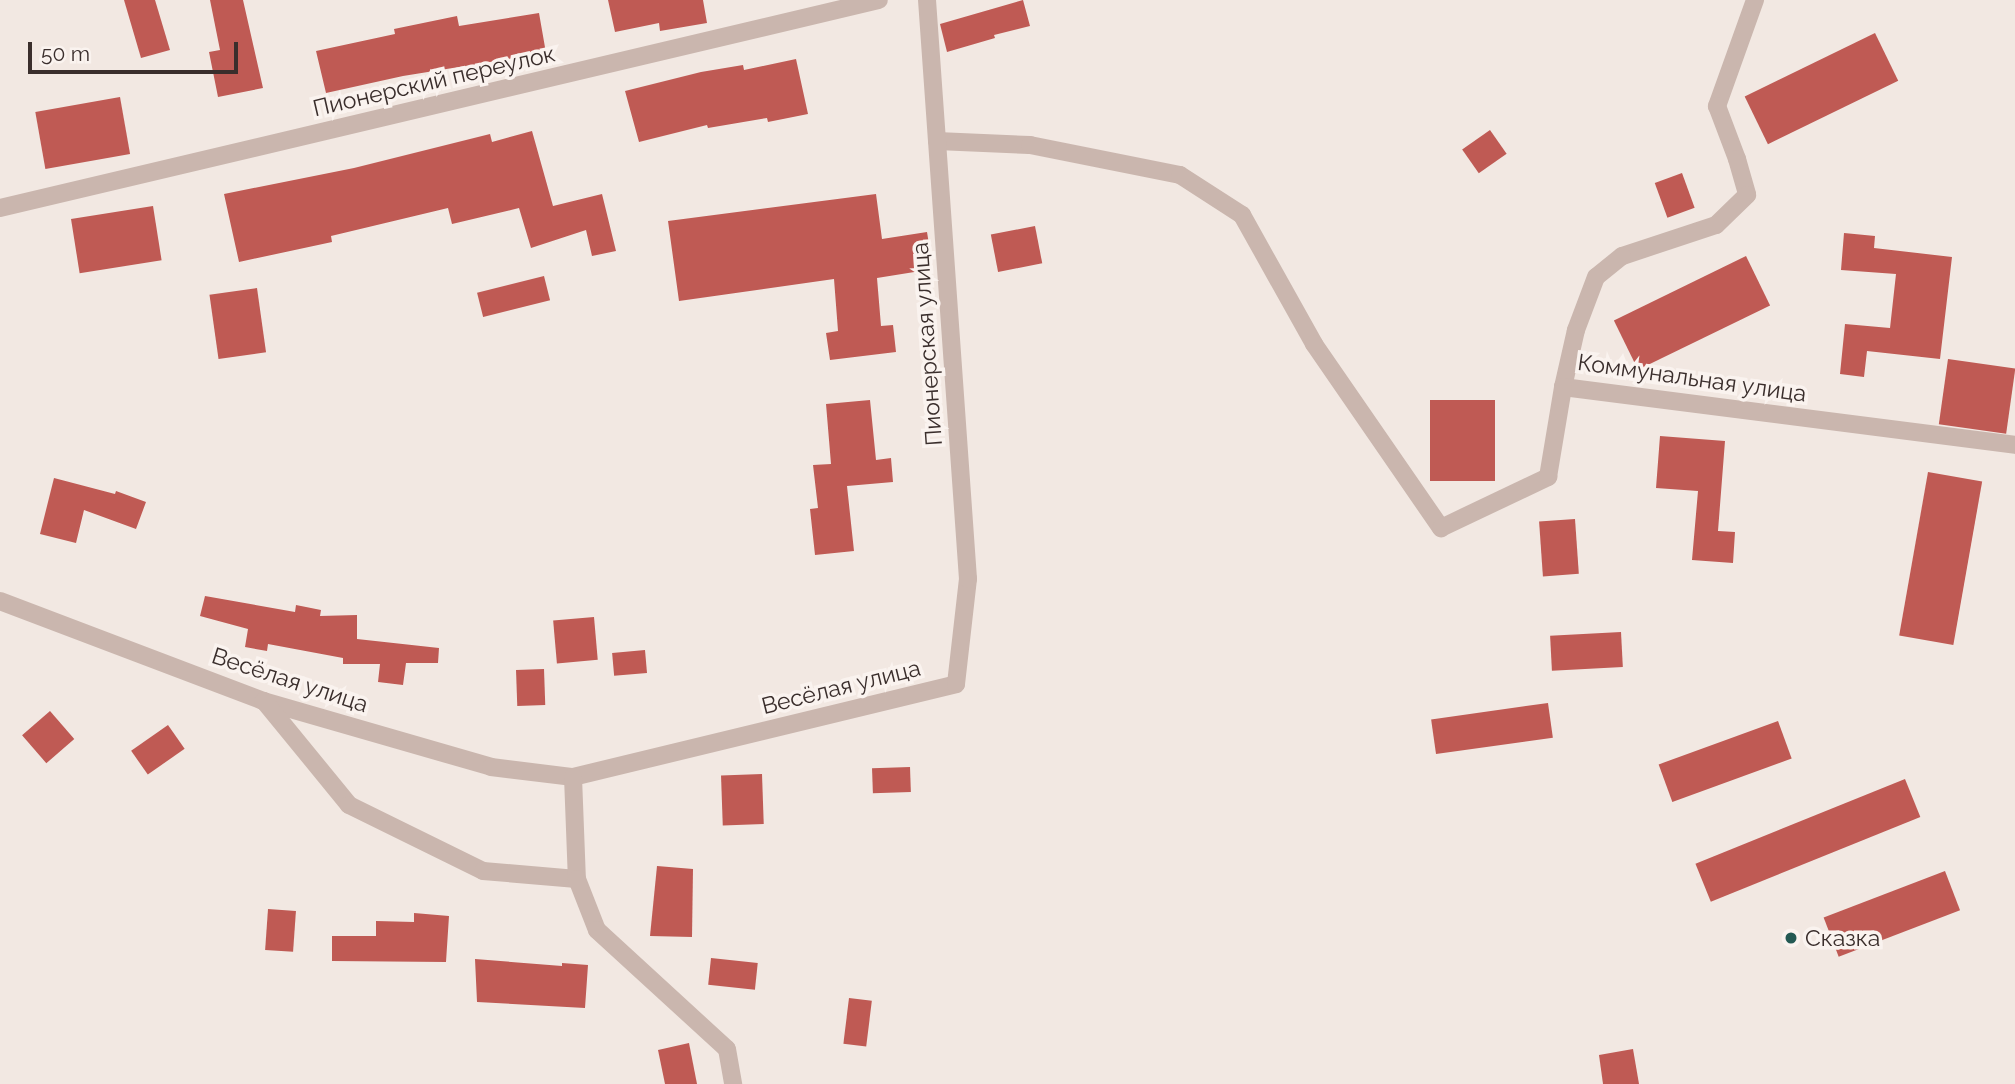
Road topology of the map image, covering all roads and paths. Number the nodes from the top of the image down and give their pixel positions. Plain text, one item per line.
1 (878, 0) edge
2 (927, 0) edge
3 (1755, 0) edge
4 (937, 141) junction
5 (0, 208) edge
6 (1563, 387) junction
7 (2015, 445) edge
8 (0, 601) edge
9 (956, 684) joint
10 (263, 701) junction
11 (573, 777) junction
12 (577, 879) junction
13 (733, 1084) edge

1 - 5 street, Пионерский переулок
2 - 4 street, Пионерская улица
3 - 6 street, Коммунальная улица
4 - 6 street
4 - 9 street, Пионерская улица
6 - 7 street, Коммунальная улица
8 - 10 street, Весёлая улица
9 - 11 street, Весёлая улица
10 - 11 street, Весёлая улица
10 - 12 street
11 - 12 street
12 - 13 street

